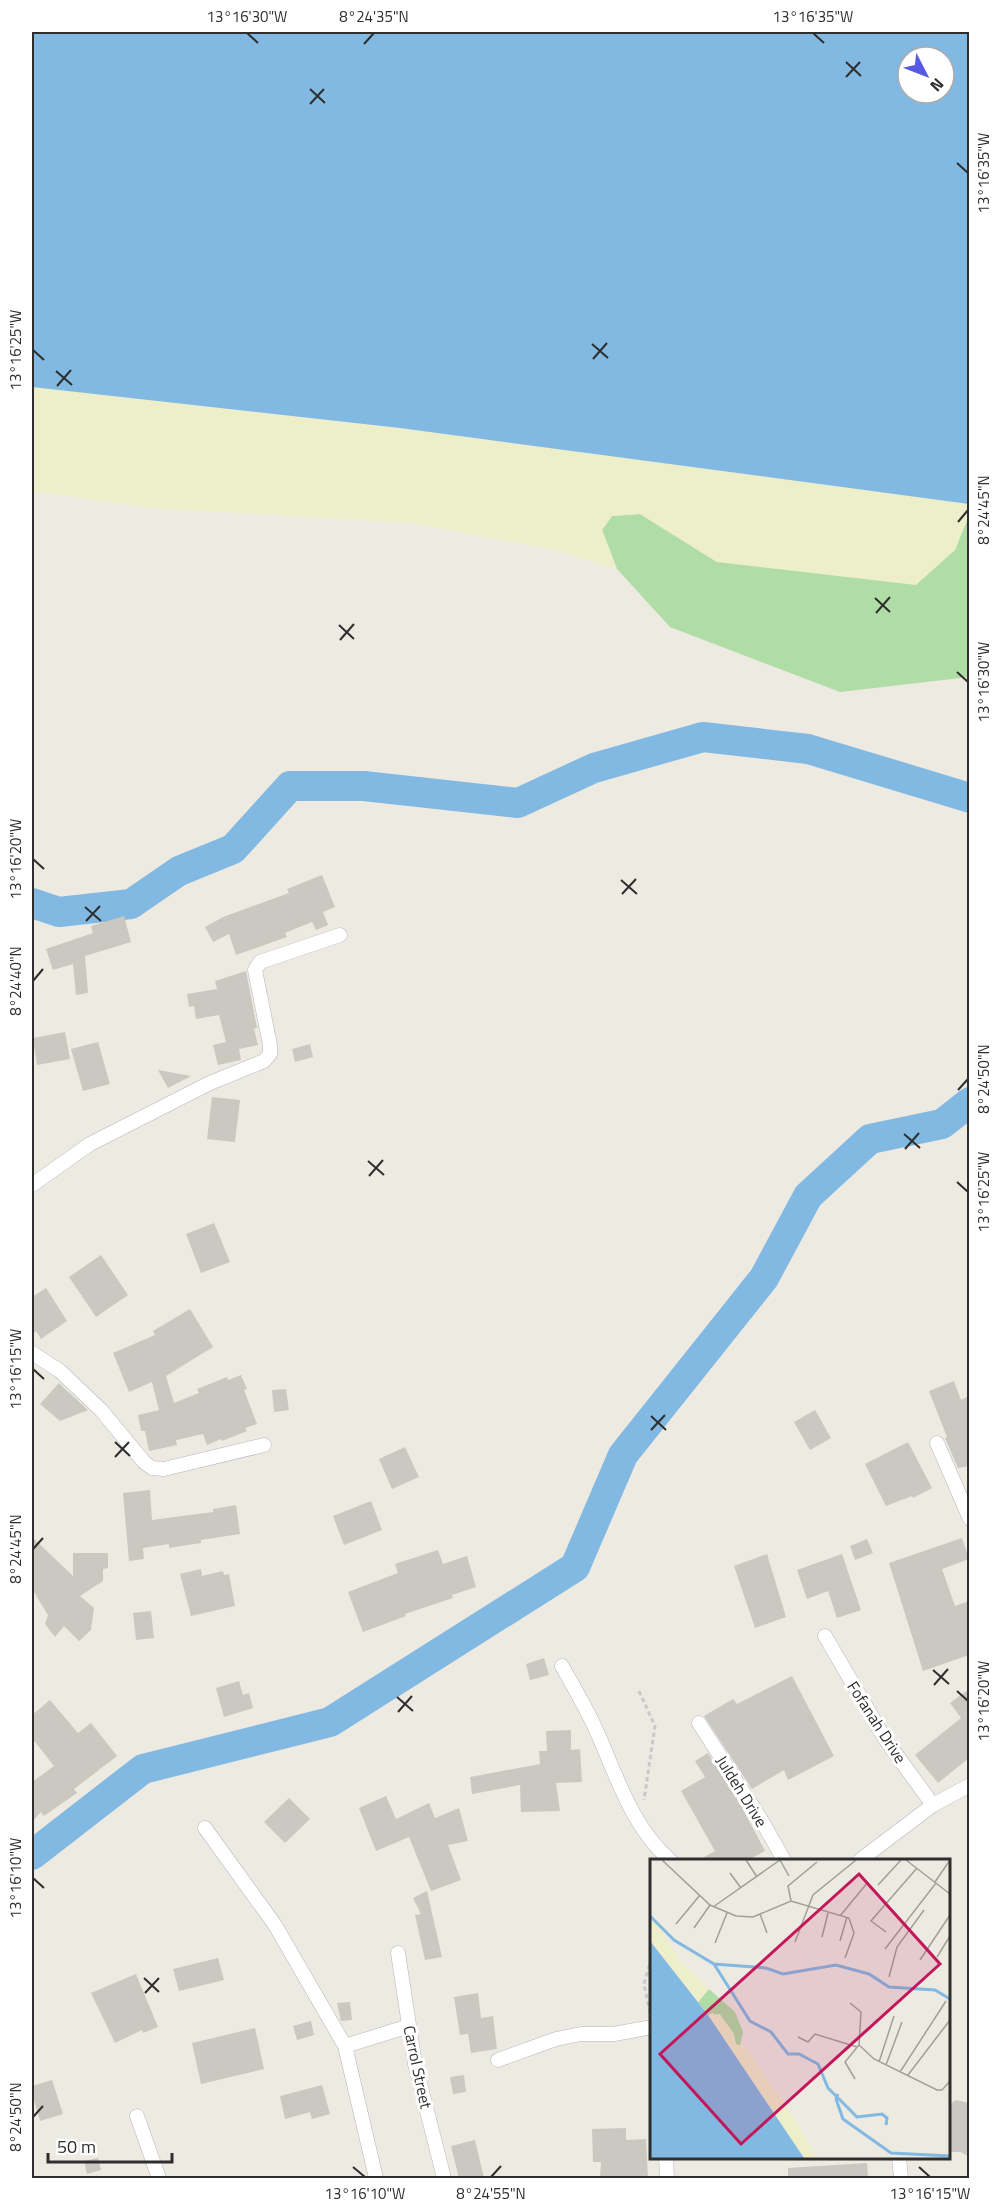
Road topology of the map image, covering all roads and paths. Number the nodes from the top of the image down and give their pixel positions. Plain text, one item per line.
1 (340, 935) dead end
2 (32, 1185) edge
3 (32, 1353) edge
4 (937, 1443) dead end
5 (264, 1445) dead end
6 (969, 1519) edge
7 (825, 1636) dead end
8 (562, 1666) dead end
9 (639, 1691) dead end
10 (699, 1723) dead end
11 (969, 1785) edge
12 (933, 1804) junction
13 (641, 1826) junction
14 (205, 1828) dead end
15 (669, 1859) edge
16 (783, 1859) edge
17 (861, 1859) edge
18 (398, 1953) dead end
19 (650, 1960) edge
20 (650, 2015) edge
21 (650, 2020) edge
22 (409, 2025) junction
23 (345, 2046) junction
24 (498, 2060) dead end
25 (137, 2116) dead end
26 (666, 2159) edge
27 (899, 2159) edge
28 (159, 2178) edge
29 (376, 2178) edge
30 (444, 2178) edge
31 (667, 2178) edge
32 (901, 2178) edge

1 - 2 street
3 - 5 street
4 - 6 street
7 - 12 street, Fofanah Drive
8 - 13 street
9 - 13 path
10 - 16 street, Juldeh Drive
11 - 12 street
12 - 17 street
13 - 15 street
14 - 23 street
18 - 22 street, Carrol Street
19 - 20 path
21 - 24 street
22 - 23 street
22 - 30 street, Carrol Street
23 - 29 street
25 - 28 street
26 - 31 street
27 - 32 street

